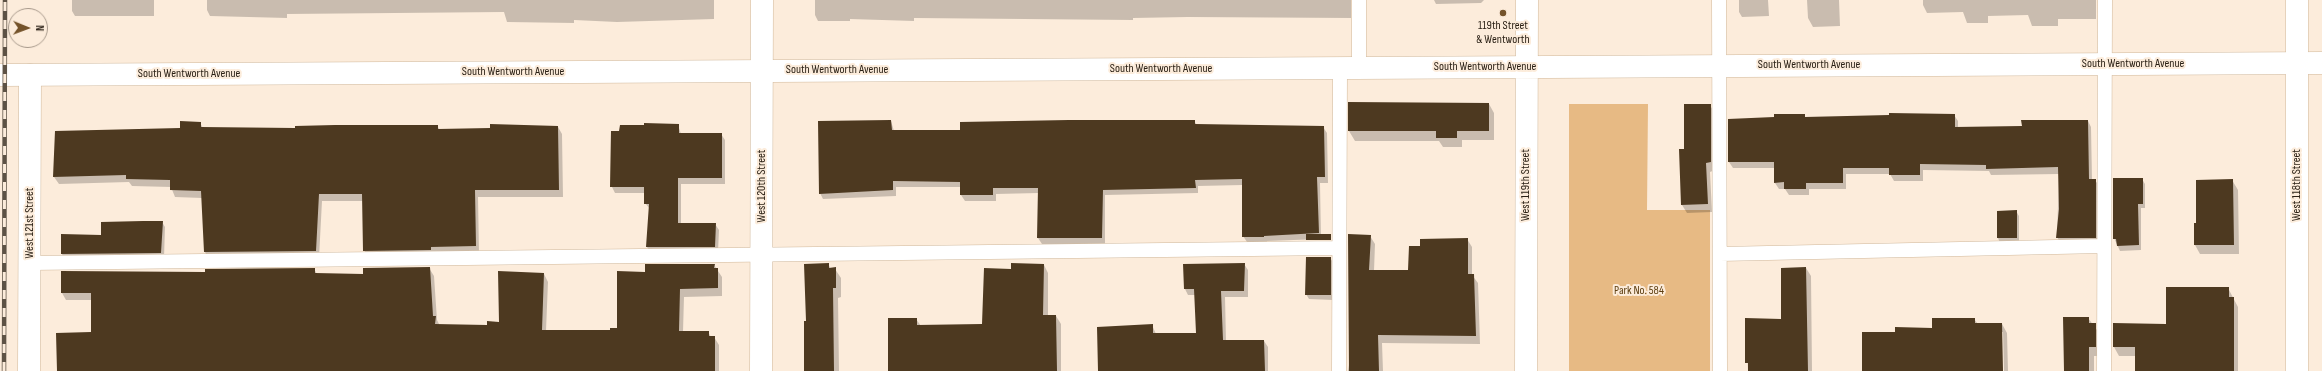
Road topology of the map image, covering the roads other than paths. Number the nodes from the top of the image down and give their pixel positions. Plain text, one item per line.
1 (762, 0) edge
2 (1359, 0) edge
3 (1528, 0) edge
4 (1719, 0) edge
5 (2105, 0) edge
6 (2297, 0) edge
7 (2297, 63) junction
8 (2322, 63) edge
9 (2105, 64) junction
10 (1719, 66) junction
11 (1527, 67) junction
12 (1350, 68) junction
13 (762, 71) junction
14 (0, 75) edge
15 (30, 75) junction
16 (2104, 246) junction
17 (1339, 248) junction
18 (761, 254) junction
19 (1720, 254) junction
20 (30, 263) junction
21 (29, 371) edge
22 (761, 371) edge
23 (1339, 371) edge
24 (1526, 371) edge
25 (1720, 371) edge
26 (2104, 371) edge
27 (2297, 371) edge

1 - 13 street, West 120th Street
2 - 12 lane
3 - 11 street, West 119th Street
4 - 10 lane
5 - 9 lane
6 - 7 street, West 118th Street
7 - 8 street, South Wentworth Avenue
7 - 9 street, South Wentworth Avenue
7 - 27 street, West 118th Street
9 - 10 street, South Wentworth Avenue
9 - 16 lane
10 - 11 street, South Wentworth Avenue
10 - 19 lane
11 - 12 street, South Wentworth Avenue
11 - 24 street, West 119th Street
12 - 13 street, South Wentworth Avenue
12 - 17 lane
13 - 15 street, South Wentworth Avenue
13 - 18 street, West 120th Street
14 - 15 street, South Wentworth Avenue
15 - 20 street, West 121st Street
16 - 19 lane
16 - 26 lane
17 - 18 lane
17 - 23 lane
18 - 20 lane
18 - 22 street, West 120th Street
19 - 25 lane
20 - 21 street, West 121st Street

